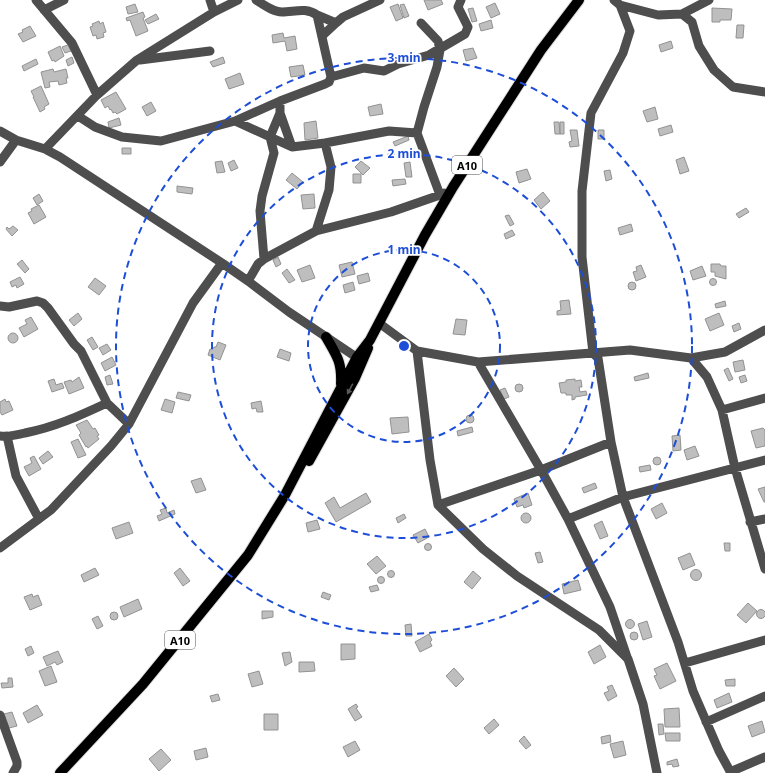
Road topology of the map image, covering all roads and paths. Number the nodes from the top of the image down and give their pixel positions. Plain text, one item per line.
1 (36, 0) edge
2 (64, 0) edge
3 (210, 0) edge
4 (238, 0) edge
5 (256, 0) edge
6 (380, 0) edge
7 (461, 0) edge
8 (579, 0) edge
9 (709, 0) edge
10 (617, 2) edge
11 (44, 10) junction
12 (214, 12) junction
13 (682, 14) junction
14 (317, 15) junction
15 (336, 23) junction
16 (421, 23) dead end
17 (322, 36) junction
18 (440, 50) junction
19 (210, 51) dead end
20 (137, 60) junction
21 (332, 77) junction
22 (765, 92) edge
23 (97, 95) junction
24 (280, 101) junction
25 (280, 113) junction
26 (78, 116) junction
27 (236, 121) junction
28 (0, 131) edge
29 (417, 133) junction
30 (270, 137) junction
31 (16, 140) junction
32 (325, 143) junction
33 (292, 147) junction
34 (45, 149) junction
35 (3, 152) edge
36 (0, 162) edge
37 (453, 187) junction
38 (440, 195) junction
39 (316, 231) junction
40 (264, 259) junction
41 (222, 263) junction
42 (248, 281) junction
43 (0, 306) edge
44 (379, 322) junction
45 (765, 330) edge
46 (326, 337) junction
47 (417, 351) junction
48 (593, 353) junction
49 (691, 358) junction
50 (360, 359) junction
51 (478, 362) junction
52 (341, 386) junction
53 (765, 398) edge
54 (107, 403) junction
55 (722, 410) junction
56 (129, 424) junction
57 (4, 436) edge
58 (611, 442) junction
59 (765, 460) edge
60 (735, 468) junction
61 (541, 470) junction
62 (285, 495) junction
63 (623, 496) junction
64 (438, 505) junction
65 (39, 519) junction
66 (568, 519) junction
67 (765, 519) edge
68 (750, 522) junction
69 (0, 548) edge
70 (765, 569) edge
71 (765, 640) edge
72 (628, 659) junction
73 (685, 663) junction
74 (765, 696) edge
75 (0, 715) edge
76 (706, 722) junction
77 (765, 757) edge
78 (730, 772) edge
79 (12, 773) edge
80 (60, 773) edge
81 (657, 773) edge

1 - 11 street
2 - 11 street
3 - 12 street
4 - 12 street
5 - 14 street
6 - 15 street
7 - 18 street
8 - 37 main road, A10
9 - 13 street
10 - 13 street
10 - 48 street
11 - 23 street
12 - 20 street
13 - 22 street
14 - 15 street
14 - 17 street
15 - 17 street
16 - 18 street
17 - 21 street
18 - 21 street
18 - 29 street
19 - 20 street
20 - 23 street
21 - 24 street
23 - 26 street
24 - 25 street
24 - 27 street
25 - 30 street
25 - 33 street
26 - 27 street
26 - 34 street
27 - 30 street
28 - 31 street
29 - 32 street
29 - 38 street
30 - 33 street
30 - 40 street
31 - 34 street
31 - 35 street
32 - 33 street
32 - 39 street
34 - 41 street
35 - 36 street
37 - 38 street
37 - 44 main road, A10
38 - 39 street
39 - 40 street
40 - 42 street
41 - 42 street
41 - 56 street
42 - 46 street
43 - 54 street
44 - 47 street
44 - 50 main road, A10
45 - 49 street
46 - 50 street
46 - 52 main road
47 - 51 street
47 - 64 street
48 - 49 street
48 - 51 street
48 - 58 street
49 - 55 street
50 - 52 main road, A10
50 -> 62 main road, A10
51 - 61 street
52 - 62 main road, A10
53 - 55 street
54 - 56 street
54 - 57 street
55 - 60 street
56 - 65 street
57 - 65 street
58 - 61 street
58 - 63 street
59 - 60 street
60 - 63 street
60 - 68 street
61 - 64 street
61 - 66 street
62 - 80 main road, A10
63 - 66 street
63 - 73 street
64 - 72 street
65 - 69 street
66 - 72 street
67 - 68 street
68 - 70 street
71 - 73 street
72 - 81 street
73 - 76 street
74 - 76 street
75 - 79 street
76 - 78 street
77 - 78 street

